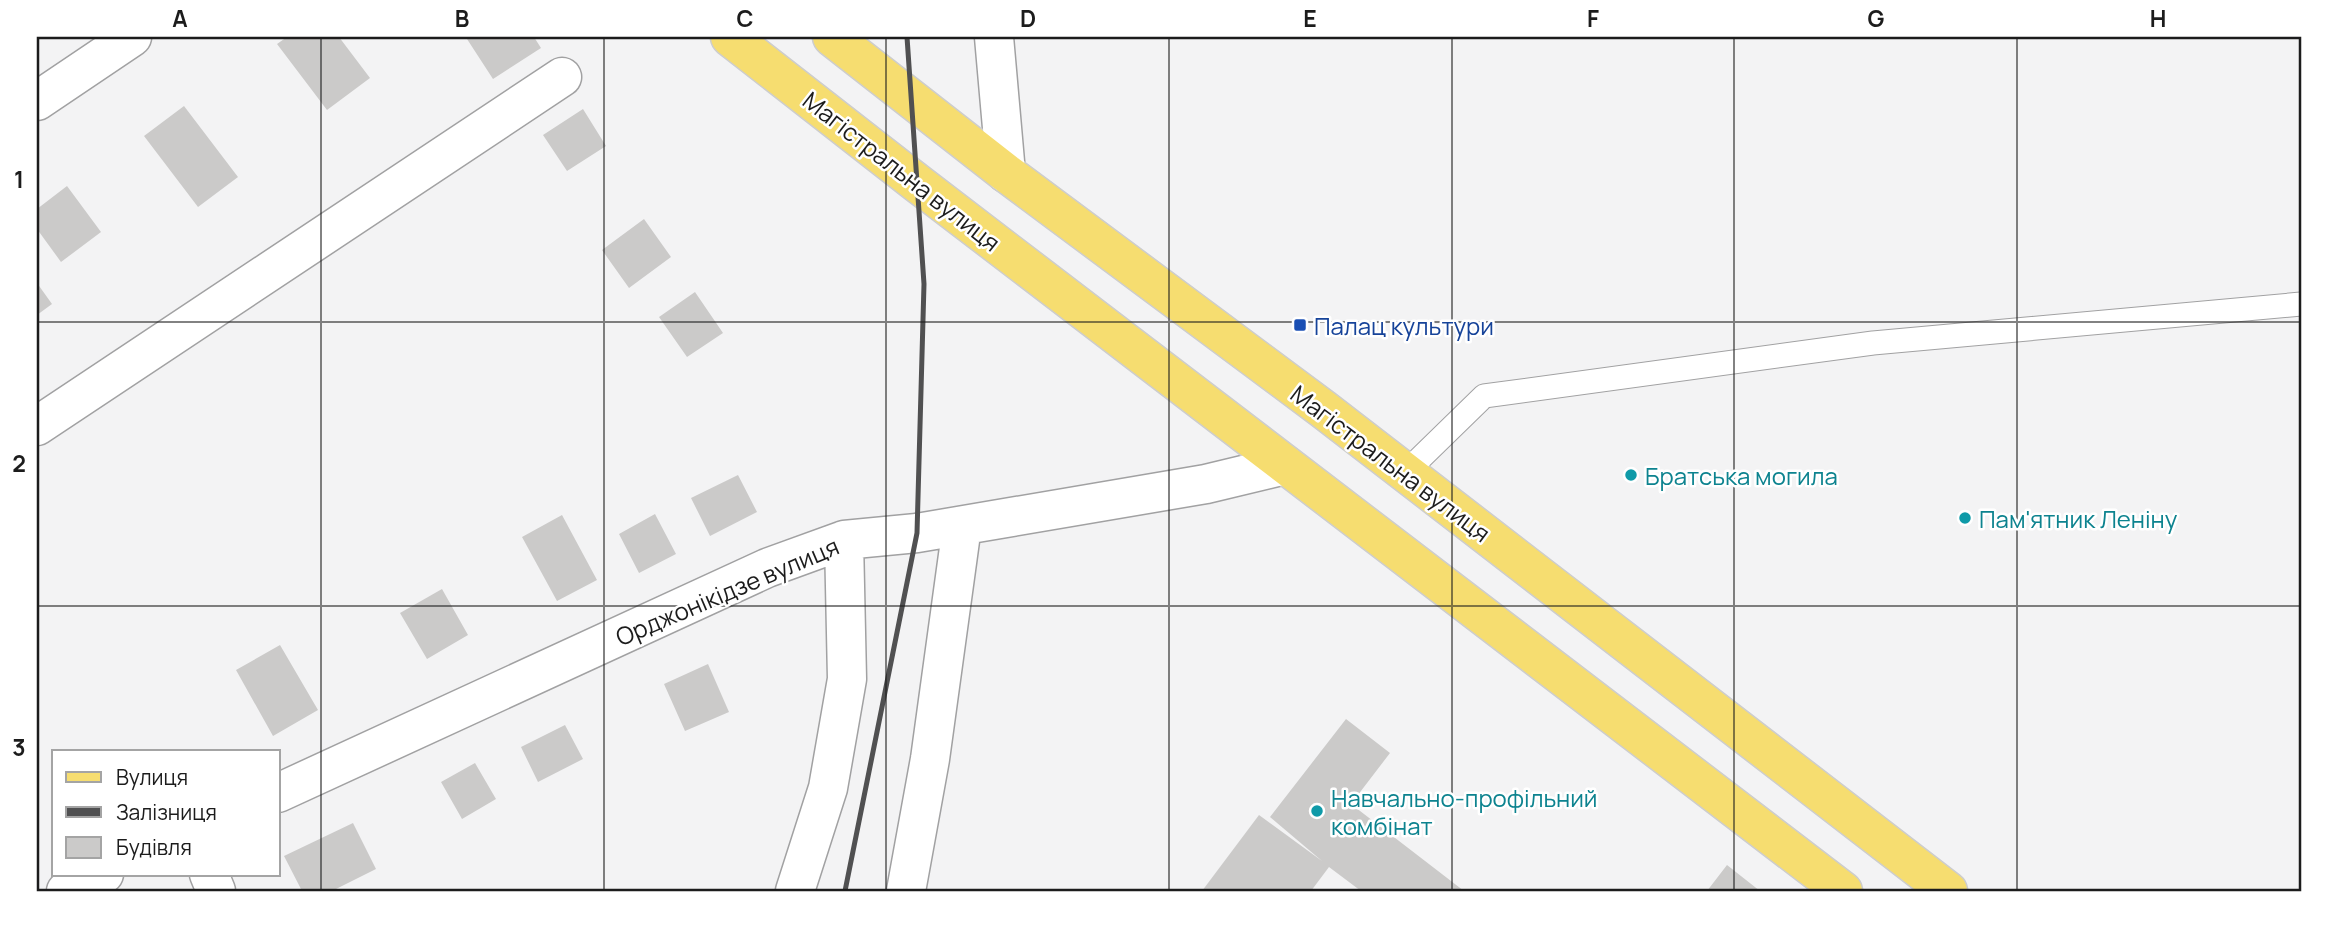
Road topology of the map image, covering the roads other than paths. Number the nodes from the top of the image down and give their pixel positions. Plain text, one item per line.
1 (132, 37) edge
2 (730, 37) edge
3 (832, 37) edge
4 (994, 37) edge
5 (562, 77) dead end
6 (37, 101) edge
7 (1006, 173) junction
8 (2301, 304) edge
9 (37, 426) edge
10 (1285, 465) junction
11 (1405, 473) junction
12 (962, 526) junction
13 (844, 540) junction
14 (280, 792) edge
15 (100, 876) edge
16 (66, 891) edge
17 (795, 891) edge
18 (906, 891) edge
19 (1843, 891) edge
20 (1948, 891) edge

1 - 6 street
2 - 10 main road, Магістральна вулиця
3 - 7 main road, Магістральна вулиця
4 - 7 street
5 - 9 street
7 - 11 main road, Магістральна вулиця
8 - 11 lane
10 - 12 street, Орджонікідзе вулиця
10 - 19 main road, Магістральна вулиця
11 - 20 main road, Магістральна вулиця
12 - 13 street, Орджонікідзе вулиця
12 - 18 street
13 - 14 street, Орджонікідзе вулиця
13 - 17 street
15 - 16 street

